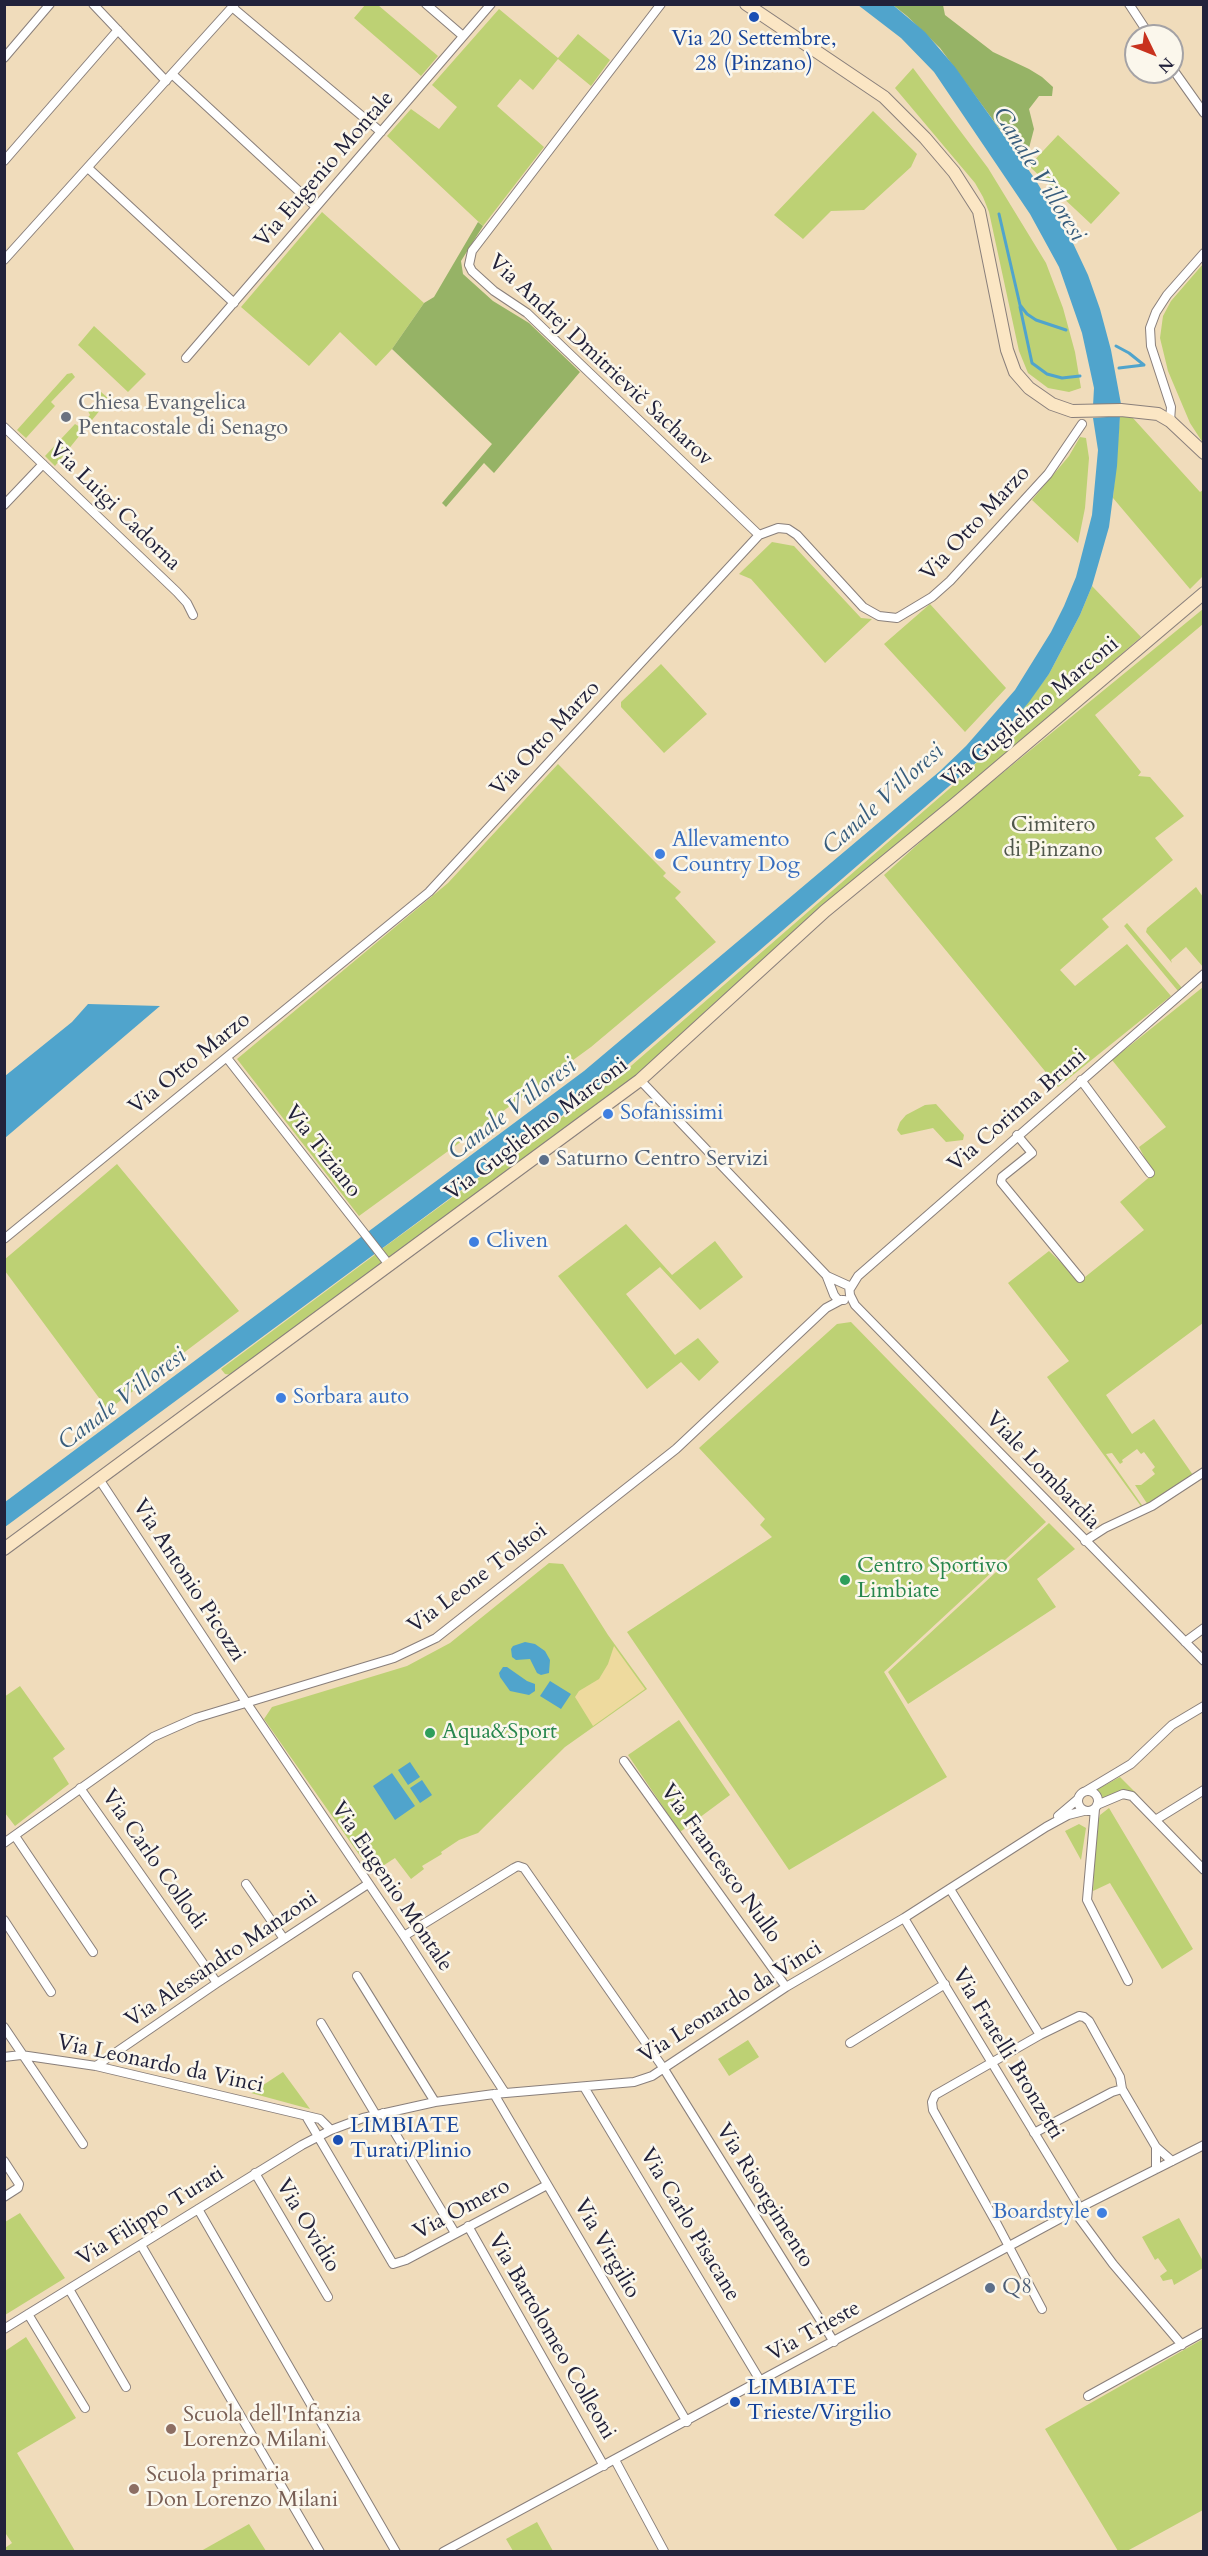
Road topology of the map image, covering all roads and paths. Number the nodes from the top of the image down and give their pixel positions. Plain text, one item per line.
1 (50, 4) edge
2 (93, 4) edge
3 (426, 4) edge
4 (491, 4) edge
5 (661, 4) edge
6 (746, 4) edge
7 (1129, 4) edge
8 (233, 6) edge
9 (1142, 24) edge
10 (118, 30) junction
11 (463, 36) junction
12 (4, 58) edge
13 (169, 78) junction
14 (1183, 84) edge
15 (1203, 113) edge
16 (381, 132) junction
17 (4, 161) edge
18 (88, 168) junction
19 (316, 207) junction
20 (1203, 253) edge
21 (4, 260) edge
22 (234, 303) junction
23 (186, 358) dead end
24 (1168, 394) junction
25 (1158, 414) junction
26 (1170, 421) junction
27 (1082, 424) dead end
28 (4, 427) edge
29 (1203, 453) edge
30 (43, 464) junction
31 (4, 505) edge
32 (759, 535) junction
33 (1203, 593) edge
34 (193, 615) dead end
35 (1203, 974) edge
36 (227, 1058) junction
37 (640, 1080) junction
38 (1081, 1080) junction
39 (1017, 1135) junction
40 (1150, 1173) dead end
41 (4, 1239) edge
42 (385, 1261) junction
43 (827, 1276) junction
44 (1080, 1278) dead end
45 (833, 1292) junction
46 (844, 1292) junction
47 (826, 1308) junction
48 (1203, 1472) edge
49 (99, 1479) junction
50 (1085, 1541) junction
51 (4, 1549) edge
52 (1203, 1628) edge
53 (1185, 1642) junction
54 (1203, 1661) edge
55 (247, 1703) junction
56 (1203, 1706) edge
57 (624, 1761) dead end
58 (80, 1788) junction
59 (1203, 1790) edge
60 (1086, 1791) junction
61 (1078, 1799) junction
62 (1090, 1809) junction
63 (1157, 1820) junction
64 (1046, 1827) junction
65 (15, 1836) junction
66 (4, 1843) edge
67 (1203, 1870) edge
68 (246, 1884) dead end
69 (368, 1884) junction
70 (950, 1889) junction
71 (904, 1918) junction
72 (4, 1920) edge
73 (404, 1936) junction
74 (284, 1939) junction
75 (93, 1952) dead end
76 (357, 1977) dead end
77 (1128, 1981) dead end
78 (217, 1983) junction
79 (945, 1984) junction
80 (786, 1987) junction
81 (51, 1992) dead end
82 (321, 2023) dead end
83 (4, 2027) edge
84 (1040, 2035) junction
85 (850, 2043) dead end
86 (21, 2055) junction
87 (4, 2057) edge
88 (993, 2061) junction
89 (96, 2066) junction
90 (664, 2069) junction
91 (584, 2087) junction
92 (1122, 2089) junction
93 (505, 2093) junction
94 (494, 2094) junction
95 (435, 2102) junction
96 (380, 2114) junction
97 (306, 2116) junction
98 (331, 2130) junction
99 (1034, 2133) junction
100 (317, 2135) junction
101 (83, 2144) dead end
102 (1203, 2145) edge
103 (1156, 2147) junction
104 (4, 2160) edge
105 (1172, 2161) junction
106 (1156, 2169) junction
107 (255, 2173) junction
108 (547, 2185) junction
109 (4, 2197) edge
110 (198, 2209) junction
111 (1077, 2210) junction
112 (468, 2226) junction
113 (454, 2233) junction
114 (141, 2245) junction
115 (1009, 2247) junction
116 (69, 2289) junction
117 (328, 2297) dead end
118 (1041, 2309) dead end
119 (28, 2314) junction
120 (4, 2329) edge
121 (1203, 2332) edge
122 (834, 2342) junction
123 (1182, 2345) junction
124 (761, 2382) junction
125 (126, 2387) dead end
126 (1088, 2396) dead end
127 (85, 2408) dead end
128 (687, 2422) junction
129 (615, 2460) junction
130 (604, 2466) junction
131 (664, 2551) edge
132 (320, 2552) edge
133 (396, 2552) edge
134 (443, 2552) edge

1 - 12 street
2 - 10 street
3 - 11 street
4 - 11 street, Via Eugenio Montale
5 - 32 street, Via Andrej Dmitrievič Sacharov
6 - 25 street
7 - 9 street
8 - 13 street
8 - 16 street
10 - 13 street
10 - 17 street
11 - 16 street, Via Eugenio Montale
13 - 18 street
13 - 19 street
14 - 15 street
16 - 19 street, Via Eugenio Montale
18 - 21 street
18 - 22 street
19 - 22 street, Via Eugenio Montale
20 - 24 street
22 - 23 street, Via Eugenio Montale
24 - 25 street
24 - 26 street
25 - 26 street
26 - 29 street
27 - 32 street, Via Otto Marzo
28 - 30 street, Via Luigi Cadorna
30 - 31 street
30 - 34 street, Via Luigi Cadorna
32 - 36 street, Via Otto Marzo
33 - 37 street, Via Guglielmo Marconi
35 - 38 street, Via Corinna Bruni
36 - 41 street, Via Otto Marzo
36 - 42 street, Via Tiziano
37 - 42 street, Via Guglielmo Marconi
37 - 43 street
38 - 39 street, Via Corinna Bruni
38 - 40 street
39 - 44 street
39 - 46 street, Via Corinna Bruni
42 - 49 street, Via Guglielmo Marconi
43 - 45 street
43 - 46 street
45 - 46 street, Via Corinna Bruni
45 - 47 street, Via Leone Tolstoi
46 - 47 street, Via Leone Tolstoi
46 - 50 street, Viale Lombardia
47 - 55 street, Via Leone Tolstoi
48 - 50 street
49 - 51 street, Via Guglielmo Marconi
49 - 55 street, Via Antonio Picozzi
50 - 53 street, Viale Lombardia
52 - 53 street
53 - 54 street, Viale Lombardia
55 - 58 street, Via Leone Tolstoi
55 - 69 street, Via Eugenio Montale
56 - 60 street, Via Leonardo da Vinci
57 - 80 street, Via Francesco Nullo
58 - 65 street, Via Leone Tolstoi
58 - 78 street, Via Carlo Collodi
59 - 63 street
60 - 61 street, Via Leonardo da Vinci
60 - 62 street
61 - 62 street
61 - 64 street, Via Leonardo da Vinci
62 - 63 street, Via Leonardo da Vinci
62 - 64 street, Via Leonardo da Vinci
62 - 77 street
63 - 67 street, Via Leonardo da Vinci
64 - 70 street, Via Leonardo da Vinci
65 - 66 street, Via Leone Tolstoi
65 - 75 street
68 - 74 street
69 - 73 street, Via Eugenio Montale
69 - 74 street, Via Alessandro Manzoni
70 - 71 street, Via Leonardo da Vinci
70 - 84 street
71 - 79 street, Via Fratelli Bronzetti
71 - 80 street, Via Leonardo da Vinci
72 - 81 street
73 - 90 street, Via Risorgimento
73 - 93 street, Via Eugenio Montale
74 - 78 street, Via Alessandro Manzoni
76 - 95 street
78 - 89 street, Via Alessandro Manzoni
79 - 85 street
79 - 88 street, Via Fratelli Bronzetti
80 - 90 street, Via Leonardo da Vinci
82 - 96 street
83 - 86 street
84 - 88 street
84 - 92 street
86 - 87 street, Via Leonardo da Vinci
86 - 89 street, Via Leonardo da Vinci
86 - 101 street
88 - 99 street, Via Fratelli Bronzetti
88 - 115 street
89 - 97 street, Via Leonardo da Vinci
90 - 91 street, Via Leonardo da Vinci
90 - 122 street, Via Risorgimento
91 - 93 street, Via Leonardo da Vinci
91 - 124 street, Via Carlo Pisacane
92 - 99 street
92 - 103 street
93 - 94 street, Via Leonardo da Vinci
94 - 95 street, Via Leonardo da Vinci
94 - 108 street, Via Virgilio
95 - 96 street, Via Leonardo da Vinci
96 - 98 street, Via Leonardo da Vinci
96 - 113 street
97 - 98 street, Via Leonardo da Vinci
97 - 100 street
98 - 100 street, Via Leonardo da Vinci
99 - 111 street, Via Fratelli Bronzetti
100 - 107 street, Via Filippo Turati
100 - 113 street, Via Omero
102 - 105 street, Via Trieste
103 - 105 street
103 - 106 street
104 - 109 street
105 - 106 street, Via Trieste
106 - 111 street, Via Trieste
107 - 110 street, Via Filippo Turati
107 - 117 street, Via Ovidio
108 - 112 street, Via Omero
108 - 128 street, Via Virgilio
110 - 114 street, Via Filippo Turati
110 - 133 street
111 - 115 street, Via Trieste
111 - 123 street, Via Fratelli Bronzetti
112 - 113 street, Via Omero
112 - 130 street, Via Bartolomeo Colleoni
114 - 116 street, Via Filippo Turati
114 - 132 street
115 - 118 street
115 - 122 street, Via Trieste
116 - 119 street, Via Filippo Turati
116 - 125 street
119 - 120 street, Via Filippo Turati
119 - 127 street
121 - 123 street
122 - 124 street, Via Trieste
123 - 126 street
124 - 128 street, Via Trieste
128 - 129 street, Via Trieste
129 - 130 street, Via Trieste
129 - 131 street
130 - 134 street, Via Trieste

